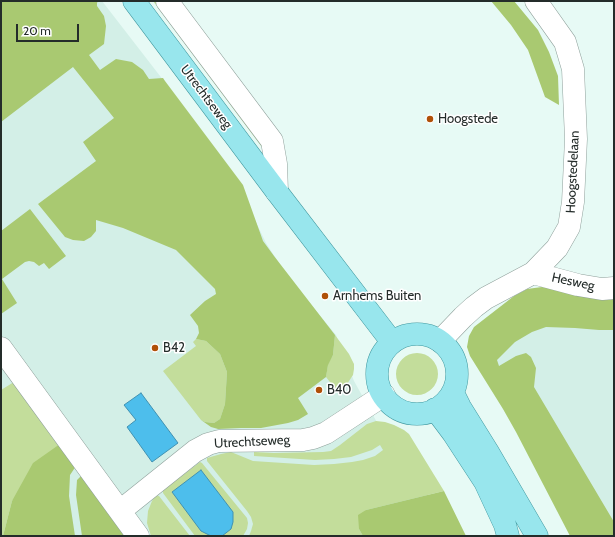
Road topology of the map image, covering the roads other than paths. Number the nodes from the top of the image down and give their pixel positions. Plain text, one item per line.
1 (134, 1) edge
2 (167, 1) edge
3 (536, 1) edge
4 (277, 192) junction
5 (533, 273) junction
6 (614, 288) edge
7 (440, 341) junction
8 (392, 342) junction
9 (1, 348) edge
10 (453, 393) junction
11 (378, 398) junction
12 (435, 409) junction
13 (120, 511) junction
14 (138, 536) edge
15 (508, 536) edge
16 (538, 536) edge

1 - 4 main road, Utrechtseweg
2 - 4 street, Utrechtseweg
3 - 5 street, Hoogstedelaan
4 - 8 main road, Utrechtseweg
5 - 6 street, Hesweg
5 - 7 street, Hoogstedelaan
7 - 8 main road
7 - 10 main road
8 - 11 main road
9 - 13 street
10 - 12 main road
10 - 16 main road
11 - 12 main road
11 - 13 street, Utrechtseweg
12 - 15 main road
13 - 14 street

